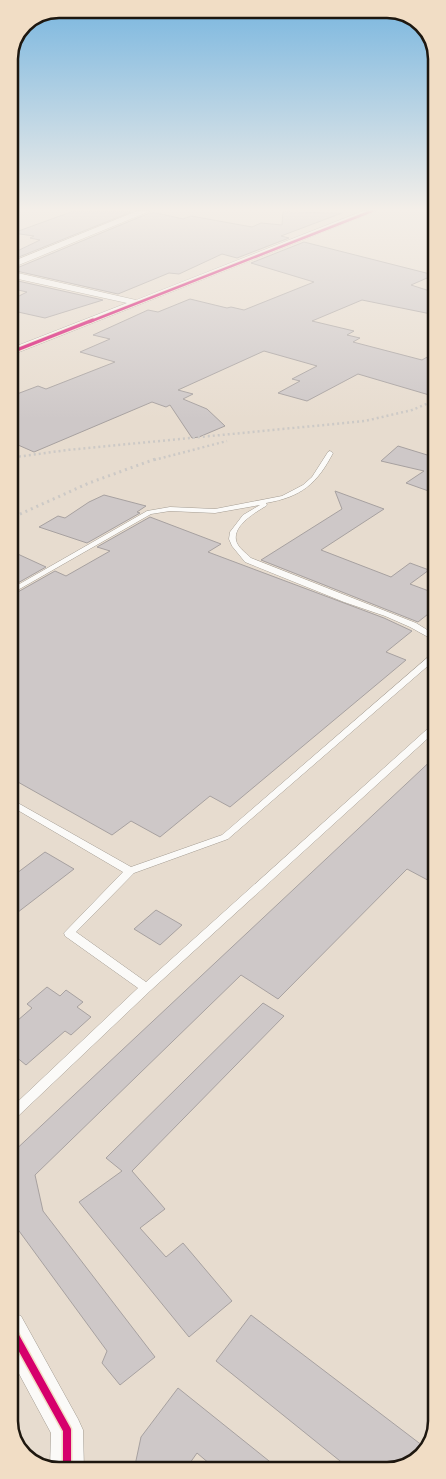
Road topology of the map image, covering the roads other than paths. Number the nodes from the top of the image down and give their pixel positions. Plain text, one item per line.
1 (36, 280) edge
2 (197, 280) edge
3 (138, 303) junction
4 (18, 350) edge
5 (330, 453) dead end
6 (269, 502) junction
7 (18, 588) edge
8 (428, 634) edge
9 (428, 662) edge
10 (428, 733) edge
11 (18, 806) edge
12 (130, 871) junction
13 (146, 988) junction
14 (18, 1108) edge
15 (18, 1341) edge
16 (67, 1461) edge

1 - 3 street
2 - 3 street
3 - 4 street
5 - 6 lane
6 - 7 lane
6 - 8 lane
9 - 12 lane
10 - 13 lane
11 - 12 lane
12 - 13 lane
13 - 14 lane
15 - 16 street

